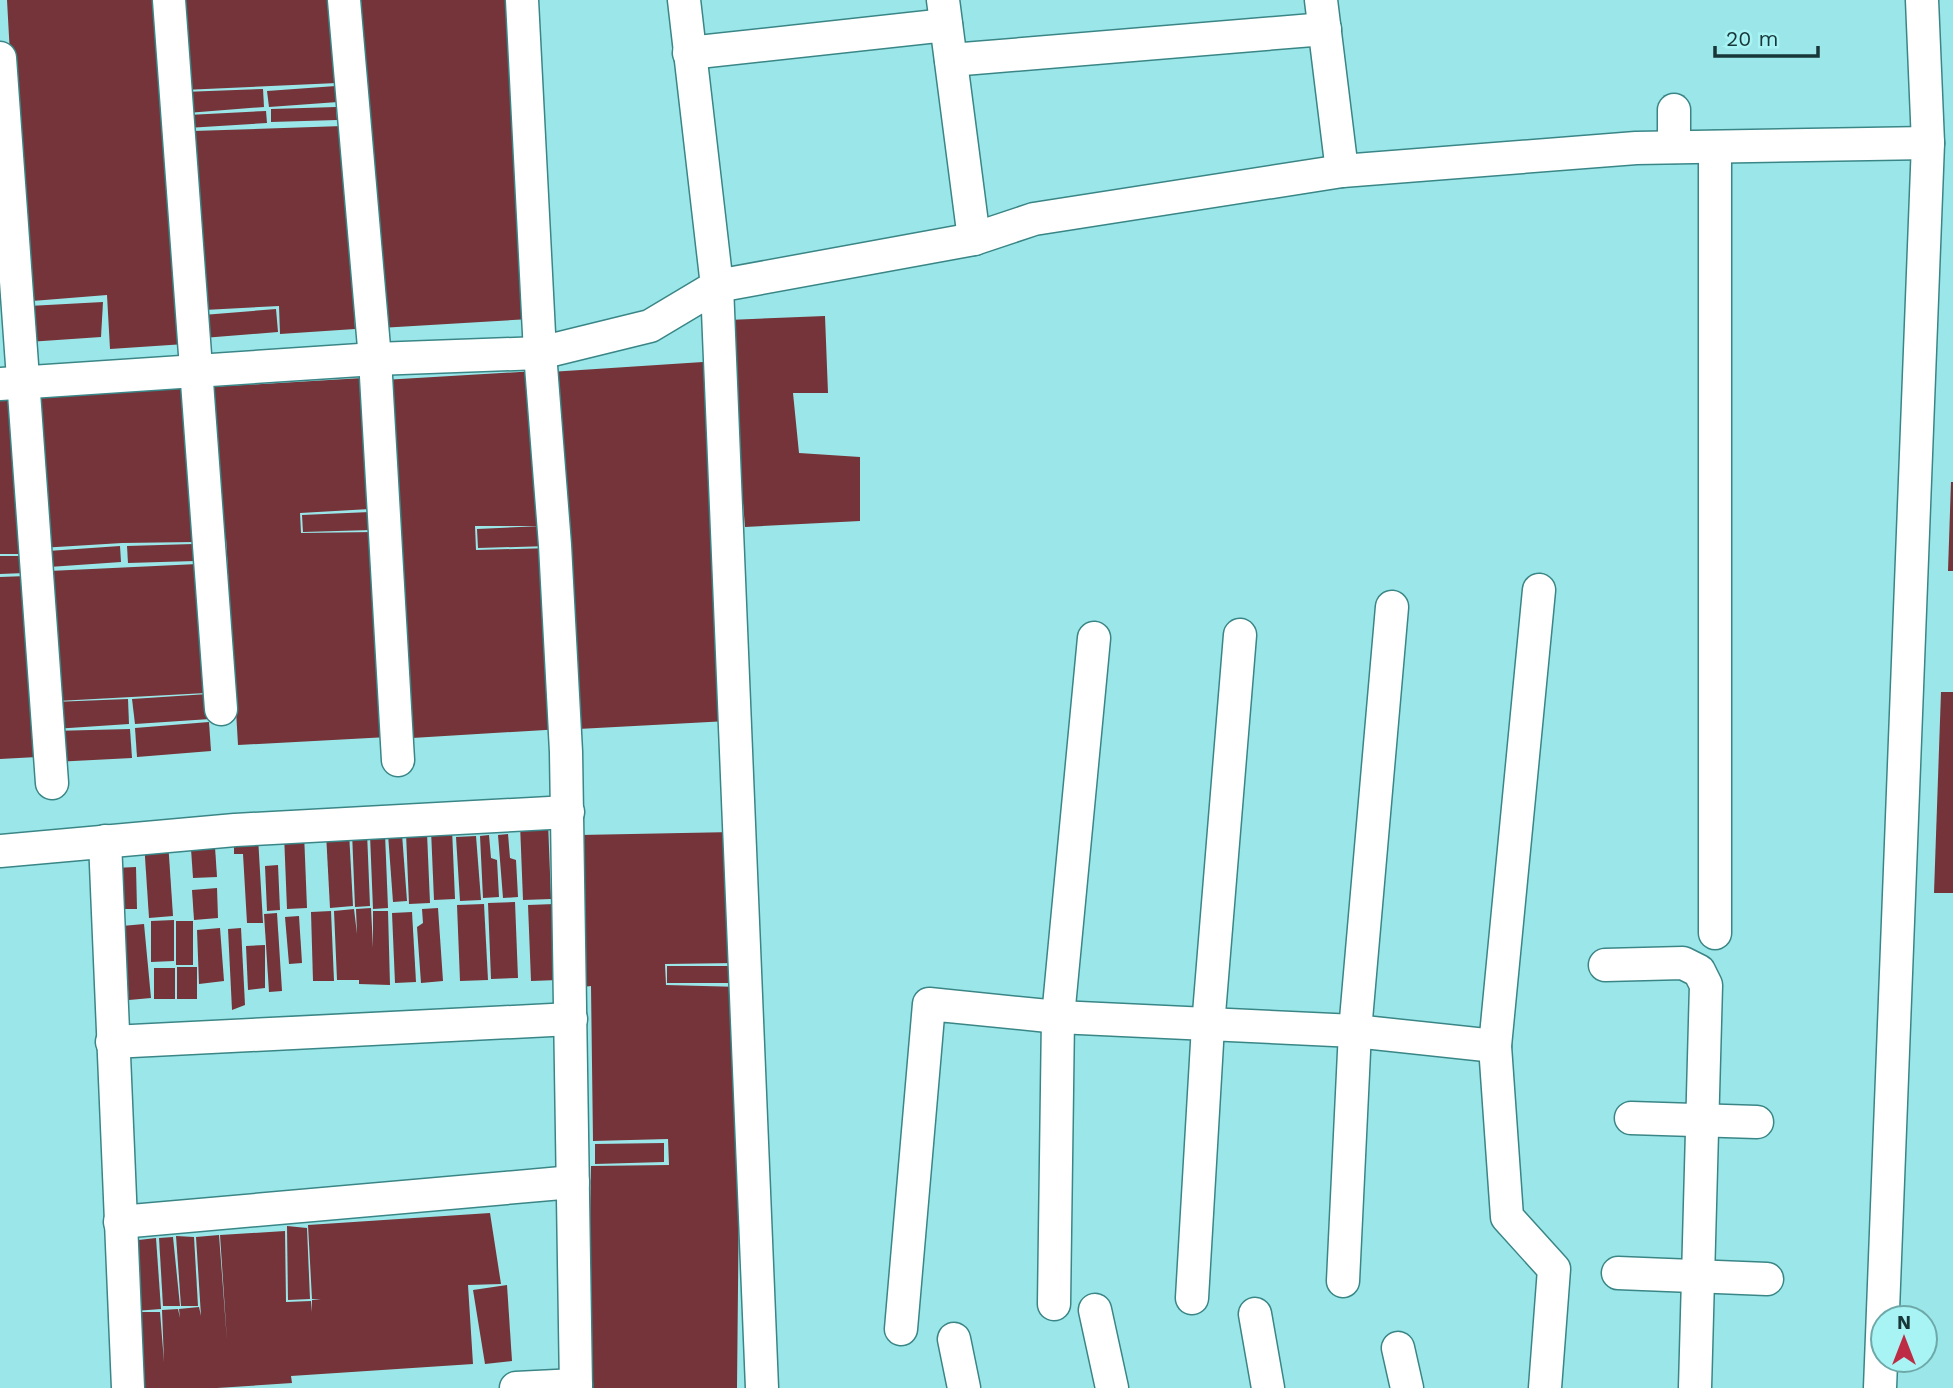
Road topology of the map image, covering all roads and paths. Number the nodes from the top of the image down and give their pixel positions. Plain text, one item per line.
1 (169, 0) edge
2 (344, 0) edge
3 (522, 0) edge
4 (684, 0) edge
5 (1922, 0) edge
6 (945, 13) edge
7 (1323, 15) edge
8 (689, 53) junction
9 (0, 58) edge
10 (951, 60) junction
11 (1674, 110) dead end
12 (1927, 143) junction
13 (1674, 147) junction
14 (1715, 147) junction
15 (1342, 171) junction
16 (974, 239) junction
17 (717, 286) junction
18 (540, 353) junction
19 (375, 359) junction
20 (195, 370) junction
21 (11, 382) edge
22 (1539, 590) dead end
23 (1392, 607) dead end
24 (1240, 635) dead end
25 (1094, 638) dead end
26 (221, 709) dead end
27 (398, 760) dead end
28 (52, 783) dead end
29 (568, 812) junction
30 (105, 841) junction
31 (0, 851) edge
32 (1715, 933) dead end
33 (1605, 965) dead end
34 (1058, 1017) junction
35 (571, 1019) junction
36 (1208, 1026) junction
37 (1354, 1031) junction
38 (112, 1042) junction
39 (1494, 1046) junction
40 (1631, 1118) dead end
41 (1701, 1121) junction
42 (1757, 1122) dead end
43 (573, 1182) junction
44 (120, 1222) junction
45 (1618, 1273) dead end
46 (1698, 1276) junction
47 (1767, 1279) dead end
48 (1343, 1281) dead end
49 (1192, 1298) dead end
50 (1054, 1304) dead end
51 (1095, 1310) dead end
52 (1255, 1314) dead end
53 (901, 1329) dead end
54 (954, 1339) dead end
55 (1398, 1348) dead end
56 (576, 1386) edge
57 (128, 1388) edge
58 (516, 1388) edge
59 (762, 1388) edge
60 (964, 1388) edge
61 (1112, 1388) edge
62 (1268, 1388) edge
63 (1407, 1388) edge
64 (1545, 1388) edge
65 (1695, 1388) edge
66 (1880, 1388) edge

1 - 20 street
2 - 19 street
3 - 18 street
4 - 8 street
5 - 12 street
6 - 8 street
6 - 10 street
7 - 10 street
7 - 15 street
8 - 17 street
9 - 21 street
10 - 16 street
11 - 13 street
12 - 14 street
12 - 66 street
13 - 14 street
13 - 15 street
14 - 32 street
15 - 16 street
16 - 17 street
17 - 18 street
17 - 59 street
18 - 19 street
18 - 29 street
19 - 20 street
19 - 27 street
20 - 21 street
20 - 26 street
21 - 28 street
22 - 39 street
23 - 37 street
24 - 36 street
25 - 34 street
29 - 30 street
29 - 35 street
30 - 31 street
30 - 38 street
33 - 41 street
34 - 36 street
34 - 50 street
34 - 53 street
35 - 38 street
35 - 43 street
36 - 37 street
36 - 49 street
37 - 39 street
37 - 48 street
38 - 44 street
39 - 64 street
40 - 41 street
41 - 42 street
41 - 46 street
43 - 44 street
43 - 56 street
44 - 57 street
45 - 46 street
46 - 47 street
46 - 65 street
51 - 61 street
52 - 62 street
54 - 60 street
55 - 63 street
56 - 58 street

